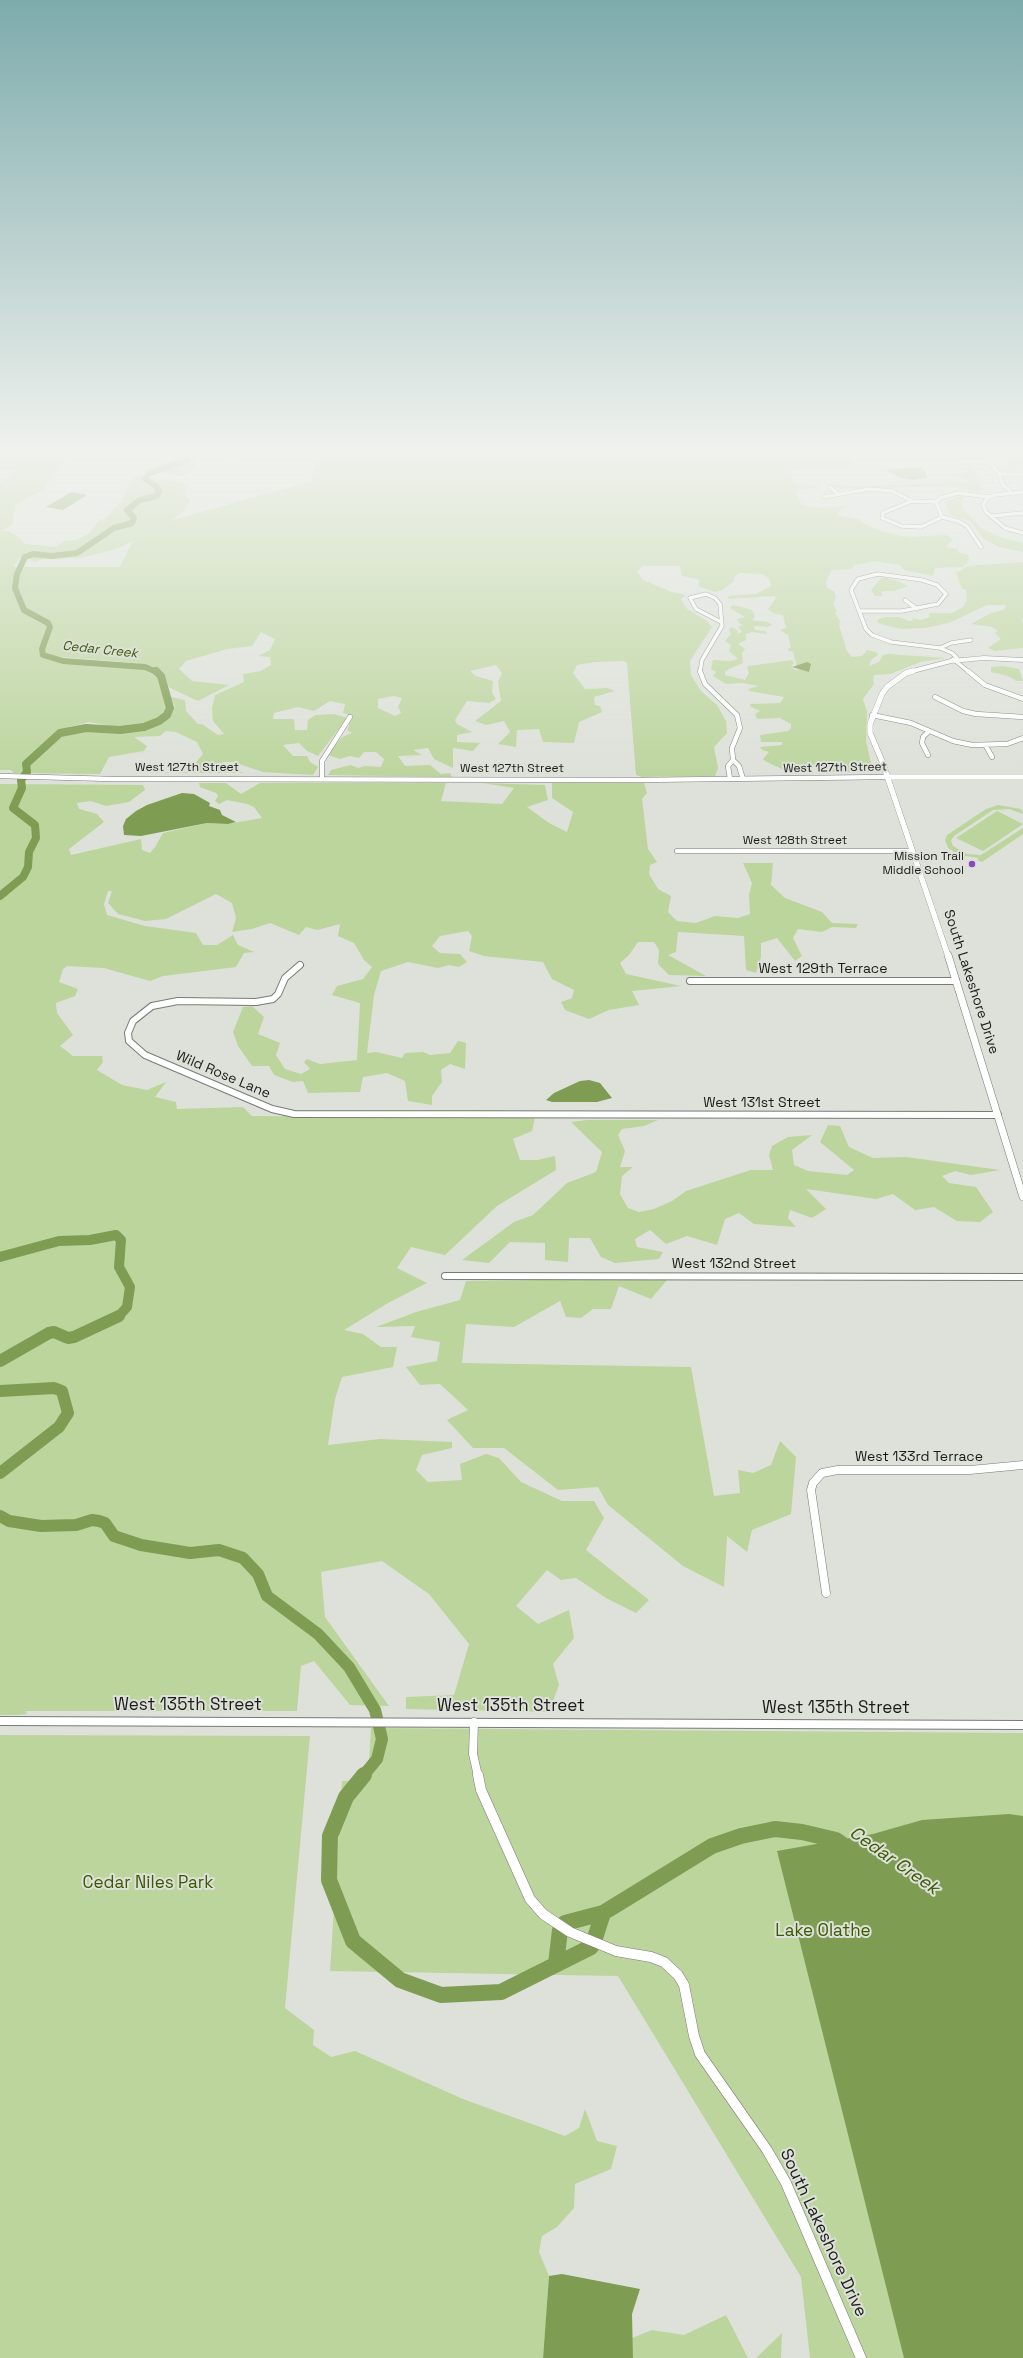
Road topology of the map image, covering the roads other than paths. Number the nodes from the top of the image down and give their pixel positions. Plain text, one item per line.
1 (905, 600) dead end
2 (917, 608) junction
3 (861, 611) junction
4 (721, 622) junction
5 (971, 640) dead end
6 (942, 649) junction
7 (956, 660) junction
8 (1023, 660) edge
9 (935, 697) dead end
10 (1023, 699) edge
11 (872, 715) junction
12 (350, 717) dead end
13 (1023, 717) edge
14 (929, 731) junction
15 (1022, 740) edge
16 (986, 746) junction
17 (928, 755) dead end
18 (992, 757) dead end
19 (733, 760) junction
20 (0, 776) edge
21 (887, 777) junction
22 (1023, 777) edge
23 (322, 778) junction
24 (730, 779) junction
25 (743, 779) junction
26 (677, 851) dead end
27 (912, 851) junction
28 (300, 965) dead end
29 (690, 981) dead end
30 (956, 981) junction
31 (526, 1115) joint
32 (998, 1115) junction
33 (1023, 1197) edge
34 (445, 1276) dead end
35 (1023, 1277) edge
36 (1023, 1465) edge
37 (826, 1593) dead end
38 (0, 1721) edge
39 (474, 1722) junction
40 (1023, 1725) edge
41 (861, 2358) edge

1 - 2 street
2 - 3 street
2 - 3 street
3 - 6 street
4 - 4 street
4 - 19 street
5 - 6 street
6 - 7 street
7 - 8 street
7 - 10 street
7 - 11 street
9 - 13 street
11 - 14 street
11 - 21 street, South Lakeshore Drive
12 - 23 street
14 - 16 street
14 - 17 street
15 - 16 street
16 - 18 street
19 - 24 street
19 - 25 street
20 - 23 street, West 127th Street
21 - 22 street, West 127th Street
21 - 25 street, West 127th Street
21 - 27 street, South Lakeshore Drive
23 - 24 street, West 127th Street
24 - 25 street, West 127th Street
26 - 27 street, West 128th Street
27 - 30 street, South Lakeshore Drive
28 - 31 street, Wild Rose Lane
29 - 30 street, West 129th Terrace
30 - 32 street, South Lakeshore Drive
31 - 32 street, West 131st Street
32 - 33 street, South Lakeshore Drive
34 - 35 street, West 132nd Street
36 - 37 street, West 133rd Terrace
38 - 39 street, West 135th Street
39 - 40 street, West 135th Street
39 - 41 street, South Lakeshore Drive

